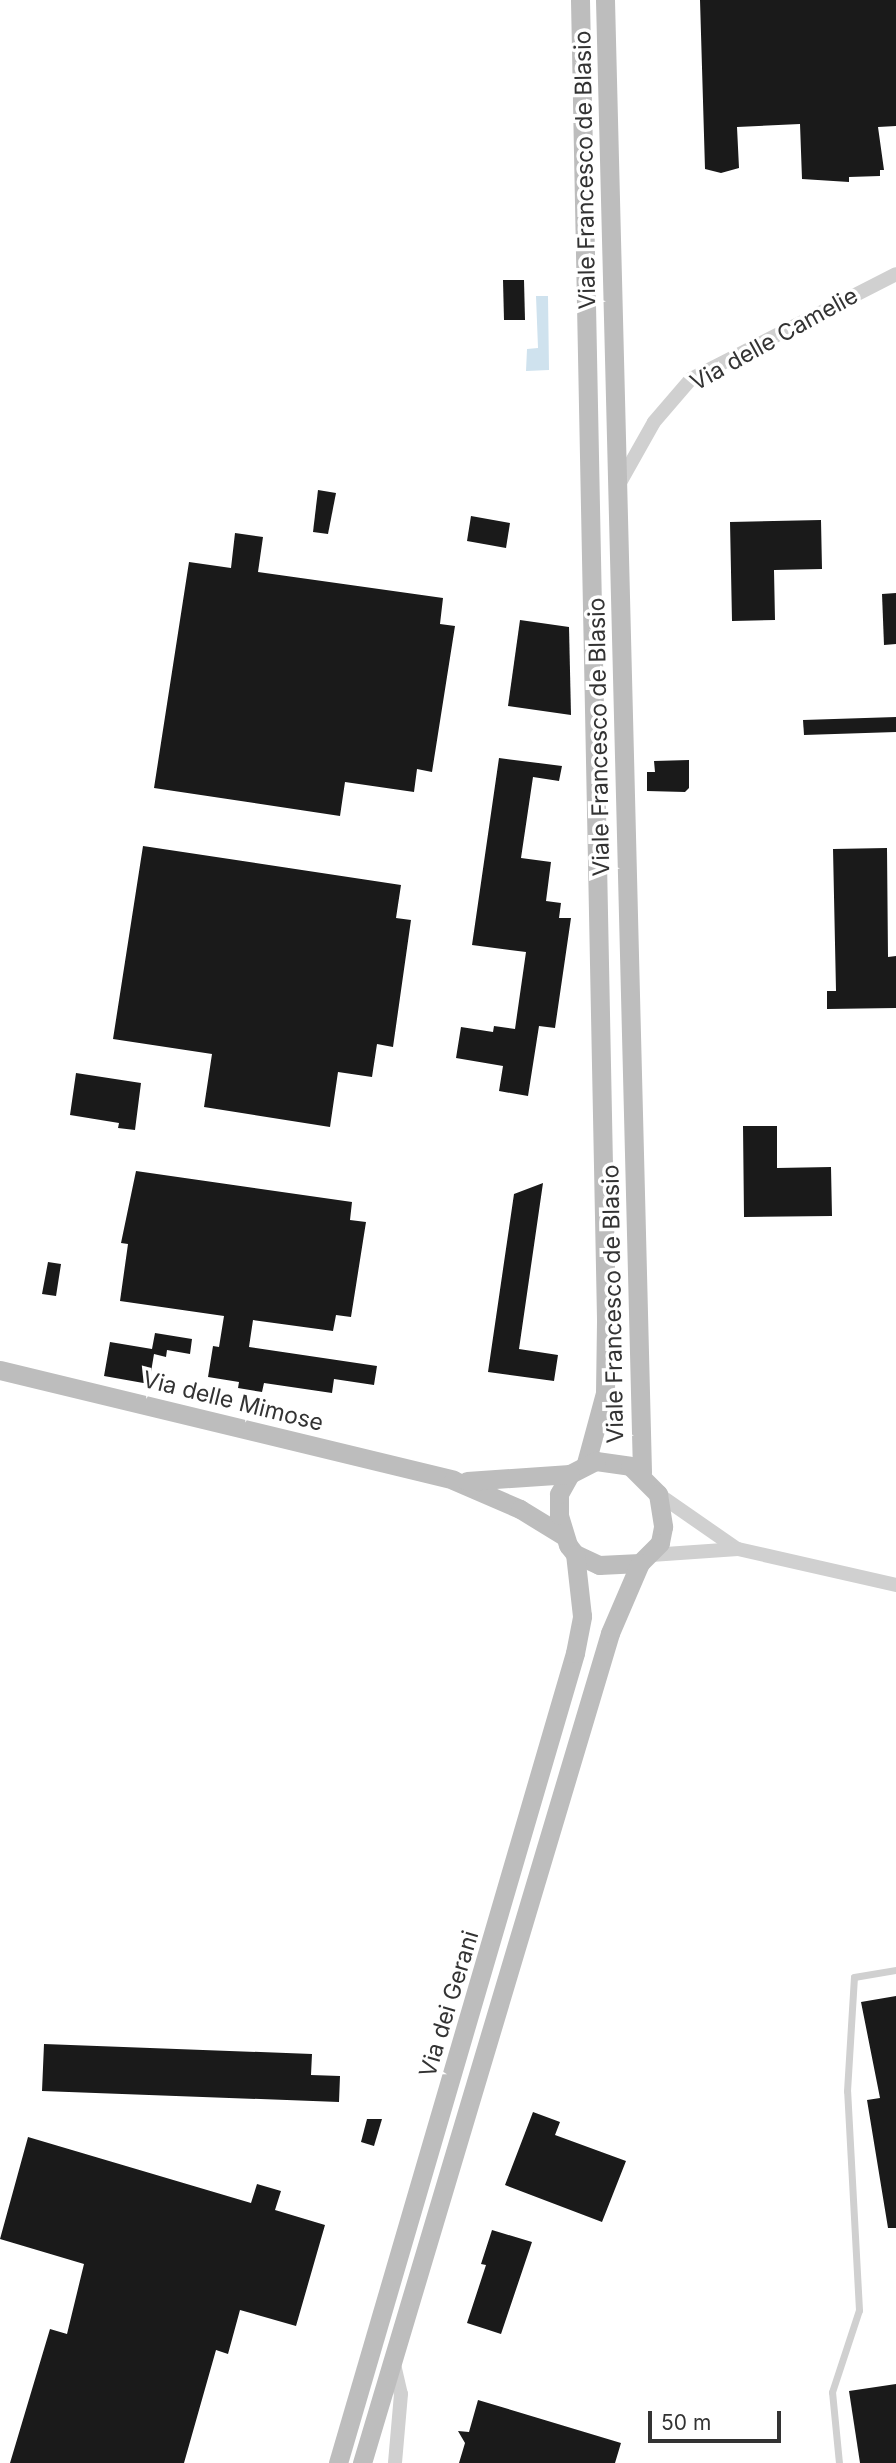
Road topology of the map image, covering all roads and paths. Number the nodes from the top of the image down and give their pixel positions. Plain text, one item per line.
1 (580, 0) edge
2 (605, 0) edge
3 (896, 274) edge
4 (617, 487) junction
5 (0, 1370) edge
6 (578, 1469) junction
7 (642, 1473) junction
8 (453, 1480) junction
9 (658, 1494) junction
10 (564, 1536) junction
11 (738, 1549) junction
12 (575, 1554) junction
13 (646, 1559) junction
14 (896, 1585) edge
15 (896, 1970) edge
16 (392, 2356) junction
17 (338, 2463) edge
18 (362, 2463) edge
19 (395, 2463) edge
20 (839, 2463) edge

1 - 6 street, Viale Francesco de Blasio
2 - 4 street, Viale Francesco de Blasio
3 - 4 street, Via delle Camelie
4 - 7 street, Viale Francesco de Blasio
5 - 8 street, Via delle Mimose
6 - 7 street
6 - 8 street, Via delle Mimose
6 - 10 street
7 - 9 street
8 - 10 street, Via delle Mimose
9 - 11 street
9 - 13 street
10 - 12 street
11 - 13 street
11 - 14 street
12 - 13 street
12 - 17 street, Via dei Gerani
13 - 16 street
15 - 20 lane
16 - 18 street
16 - 19 street

